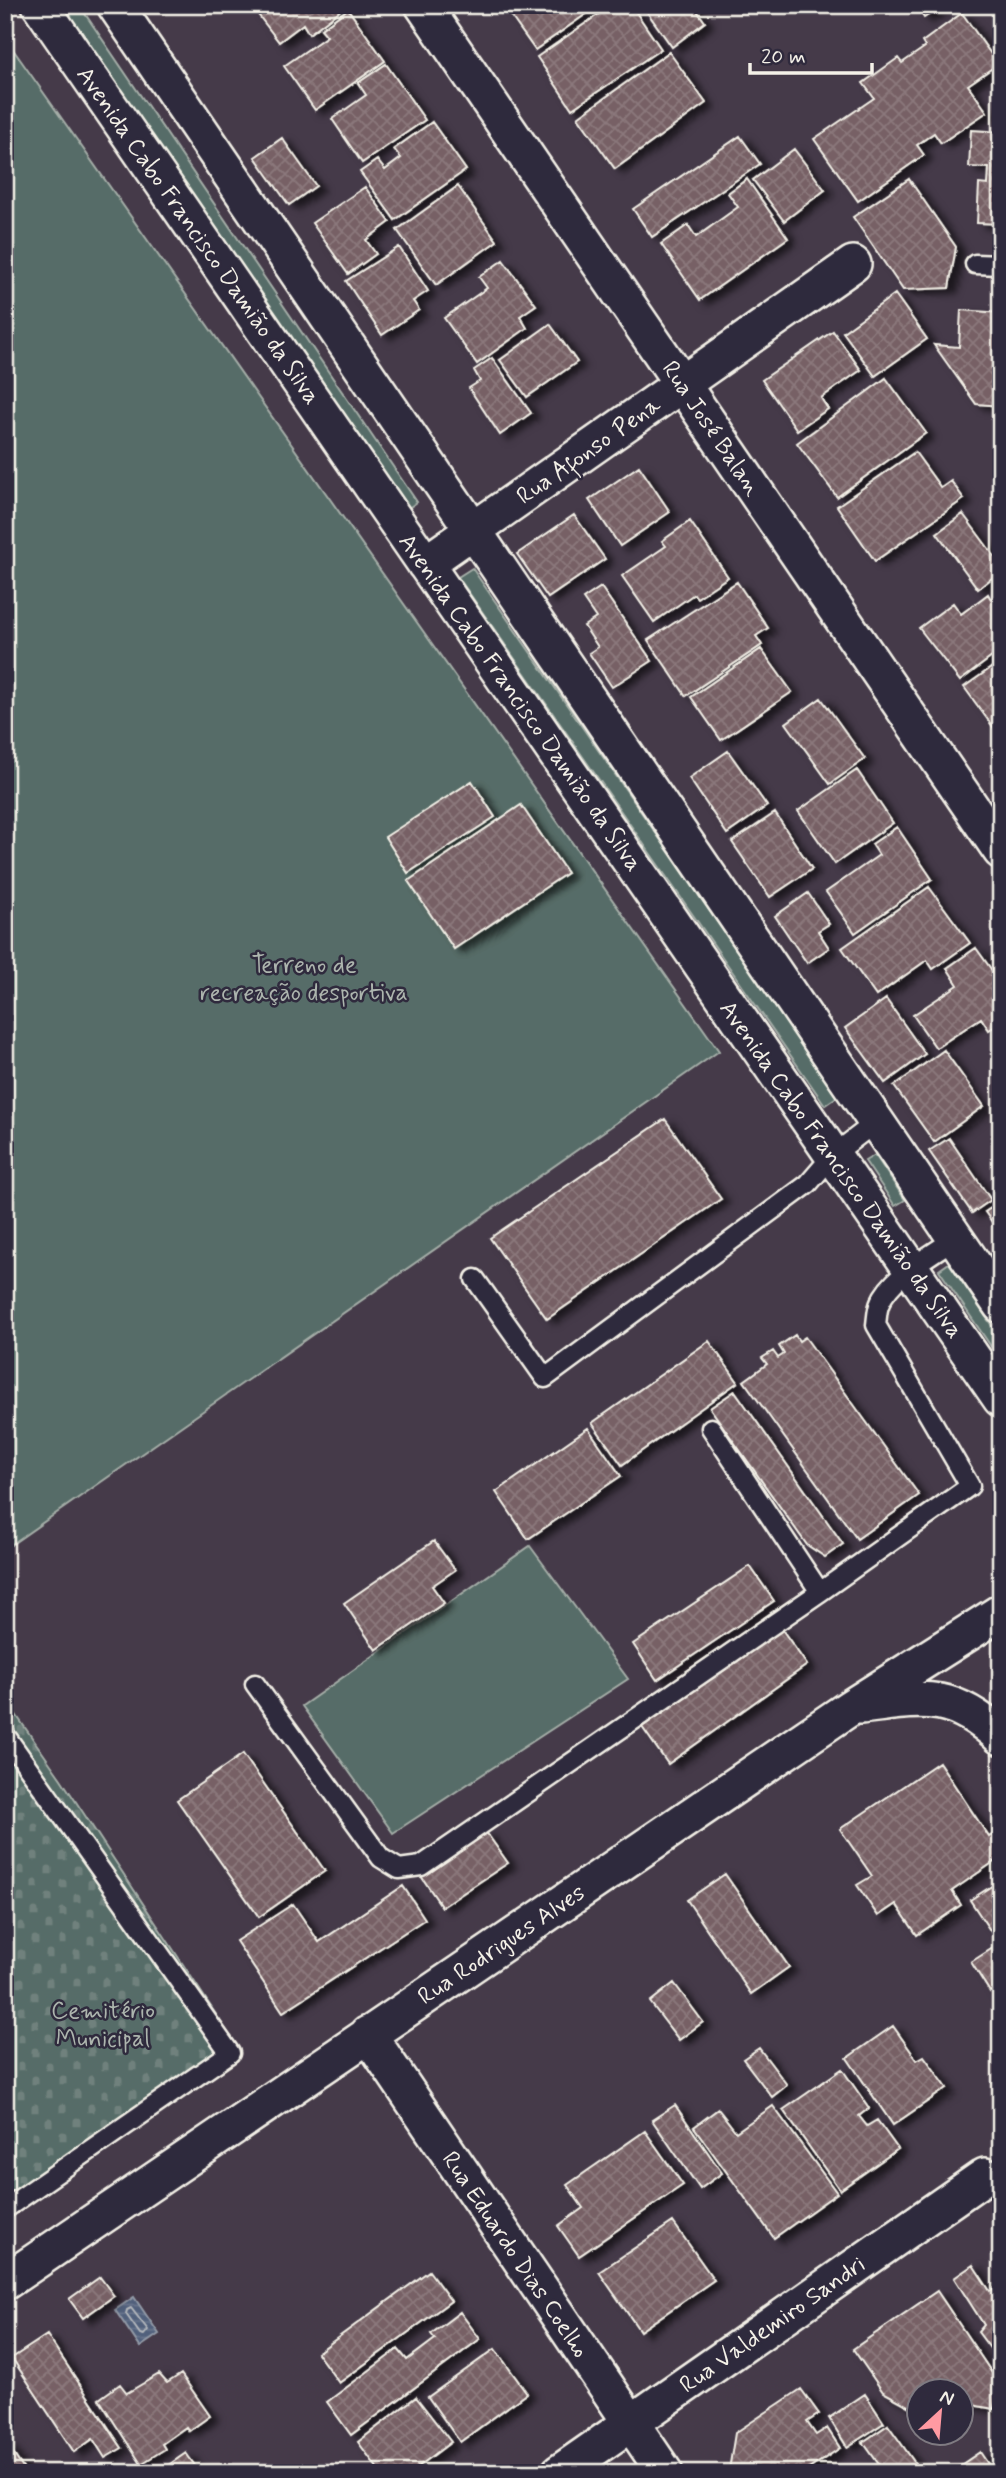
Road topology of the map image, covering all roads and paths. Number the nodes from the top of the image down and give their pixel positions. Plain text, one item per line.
1 (40, 5) edge
2 (115, 5) edge
3 (423, 5) edge
4 (853, 264) dead end
5 (975, 264) dead end
6 (1001, 265) edge
7 (682, 384) junction
8 (473, 530) junction
9 (425, 564) junction
10 (1001, 851) edge
11 (876, 1122) junction
12 (833, 1156) junction
13 (955, 1238) junction
14 (911, 1269) junction
15 (475, 1279) dead end
16 (1001, 1305) edge
17 (1001, 1399) edge
18 (710, 1428) dead end
19 (820, 1592) junction
20 (1001, 1612) edge
21 (255, 1684) dead end
22 (851, 1707) junction
23 (996, 1725) edge
24 (5, 1735) edge
25 (368, 2034) junction
26 (985, 2176) dead end
27 (5, 2209) edge
28 (5, 2282) edge
29 (631, 2423) junction
30 (559, 2473) edge
31 (665, 2473) edge

1 - 9 street, Avenida Cabo Francisco Damião da Silva
2 - 8 street
3 - 7 street, Rua José Balan
4 - 7 street, Rua Afonso Pena
5 - 6 lane
7 - 8 street, Rua Afonso Pena
7 - 10 street, Rua José Balan
8 - 9 street, Rua Afonso Pena
8 - 11 street
9 - 12 street, Avenida Cabo Francisco Damião da Silva
11 - 12 lane
11 - 13 street
12 - 14 street, Avenida Cabo Francisco Damião da Silva
12 - 15 lane
13 - 14 lane
13 - 16 street
14 - 17 street, Avenida Cabo Francisco Damião da Silva
14 - 19 lane
18 - 19 lane
19 - 21 lane
20 - 22 street, Rua Rodrigues Alves
22 - 23 street
22 - 25 street, Rua Rodrigues Alves
24 - 27 lane
25 - 28 street, Rua Rodrigues Alves
25 - 29 street, Rua Eduardo Dias Coelho
26 - 29 street, Rua Valdemiro Sandri
29 - 30 street, Rua Valdemiro Sandri
29 - 31 street, Rua Eduardo Dias Coelho

